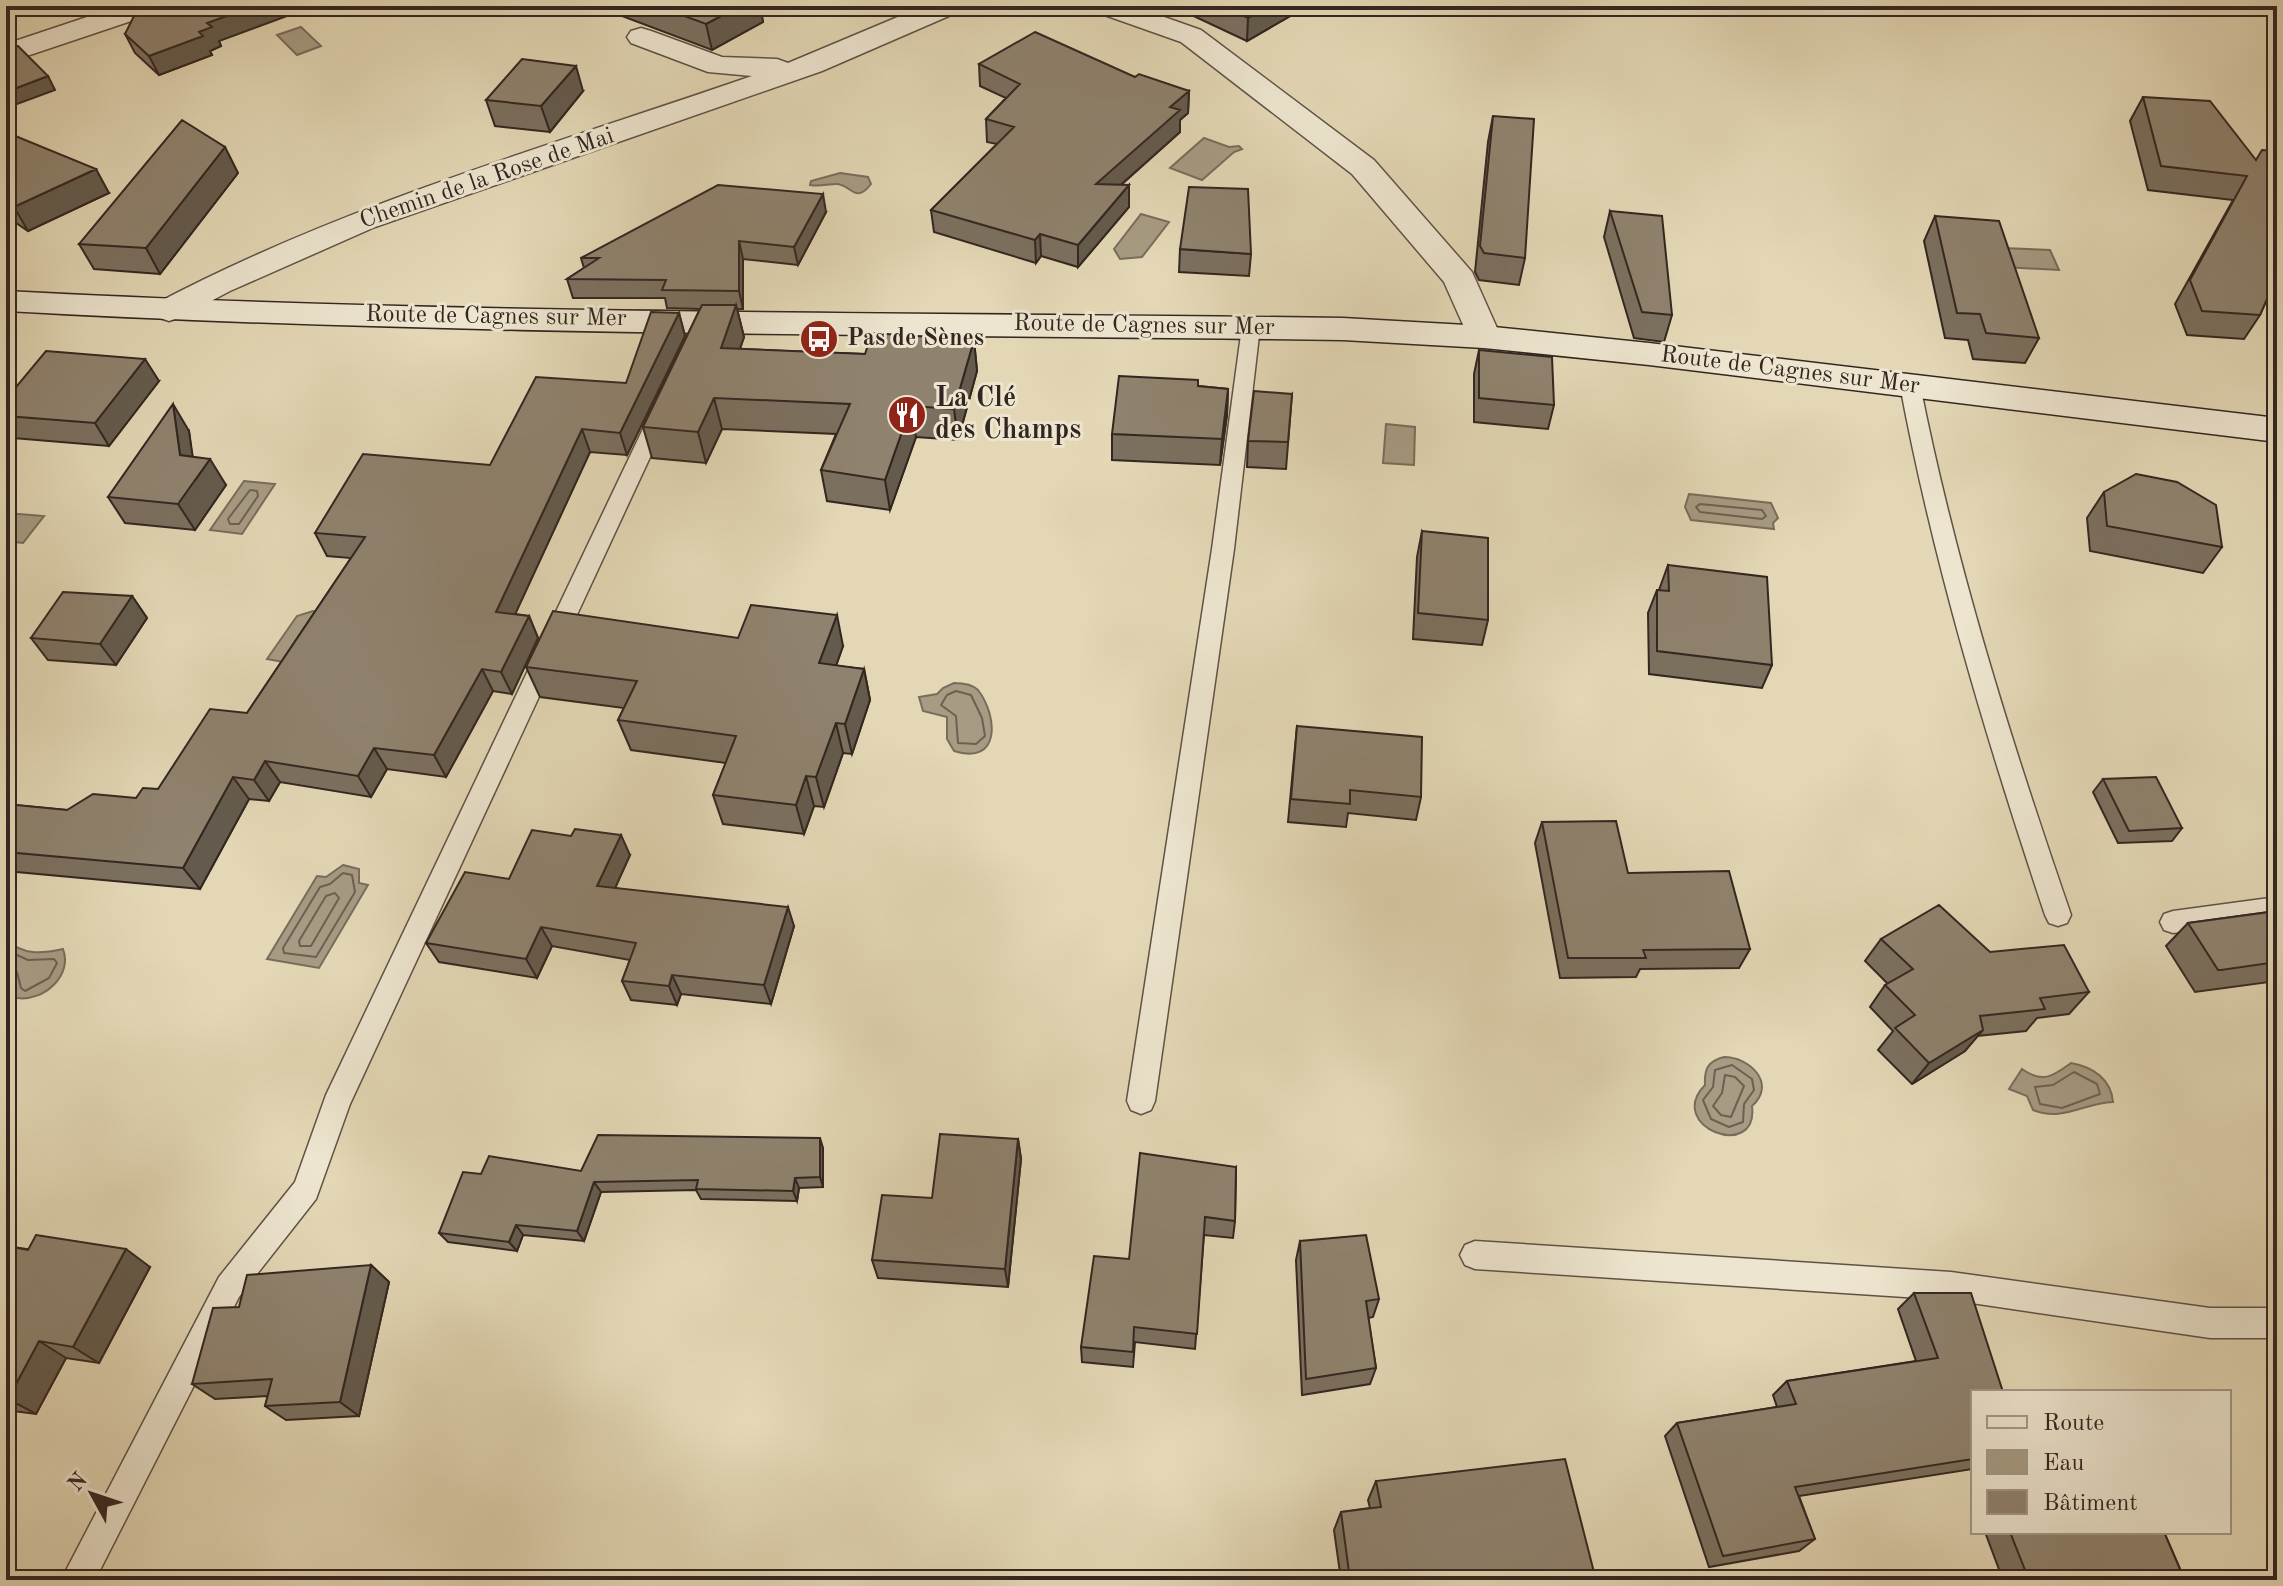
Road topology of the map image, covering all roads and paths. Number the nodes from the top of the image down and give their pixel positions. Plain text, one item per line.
1 (96, 6) edge
2 (148, 6) edge
3 (948, 6) edge
4 (1111, 7) edge
5 (62, 35) junction
6 (641, 37) dead end
7 (6, 54) edge
8 (812, 65) junction
9 (6, 301) edge
10 (169, 310) junction
11 (1251, 327) junction
12 (1484, 337) junction
13 (1910, 385) junction
14 (671, 391) edge
15 (2277, 430) edge
16 (2277, 908) edge
17 (2058, 915) dead end
18 (2173, 922) dead end
19 (1141, 1101) dead end
20 (1475, 1255) dead end
21 (2277, 1323) edge
22 (77, 1580) edge

1 - 5 main road
2 - 5 main road
3 - 8 main road, Chemin de la Rose de Mai
4 - 12 main road
5 - 7 main road
6 - 8 main road, Chemin de la Rose de Mai
8 - 10 main road, Chemin de la Rose de Mai
9 - 10 main road, Route de Cagnes sur Mer
10 - 11 main road, Route de Cagnes sur Mer
11 - 12 main road, Route de Cagnes sur Mer
11 - 19 lane
12 - 13 main road, Route de Cagnes sur Mer
13 - 15 main road, Route de Cagnes sur Mer
13 - 17 lane
14 - 22 lane
16 - 18 lane
20 - 21 lane

